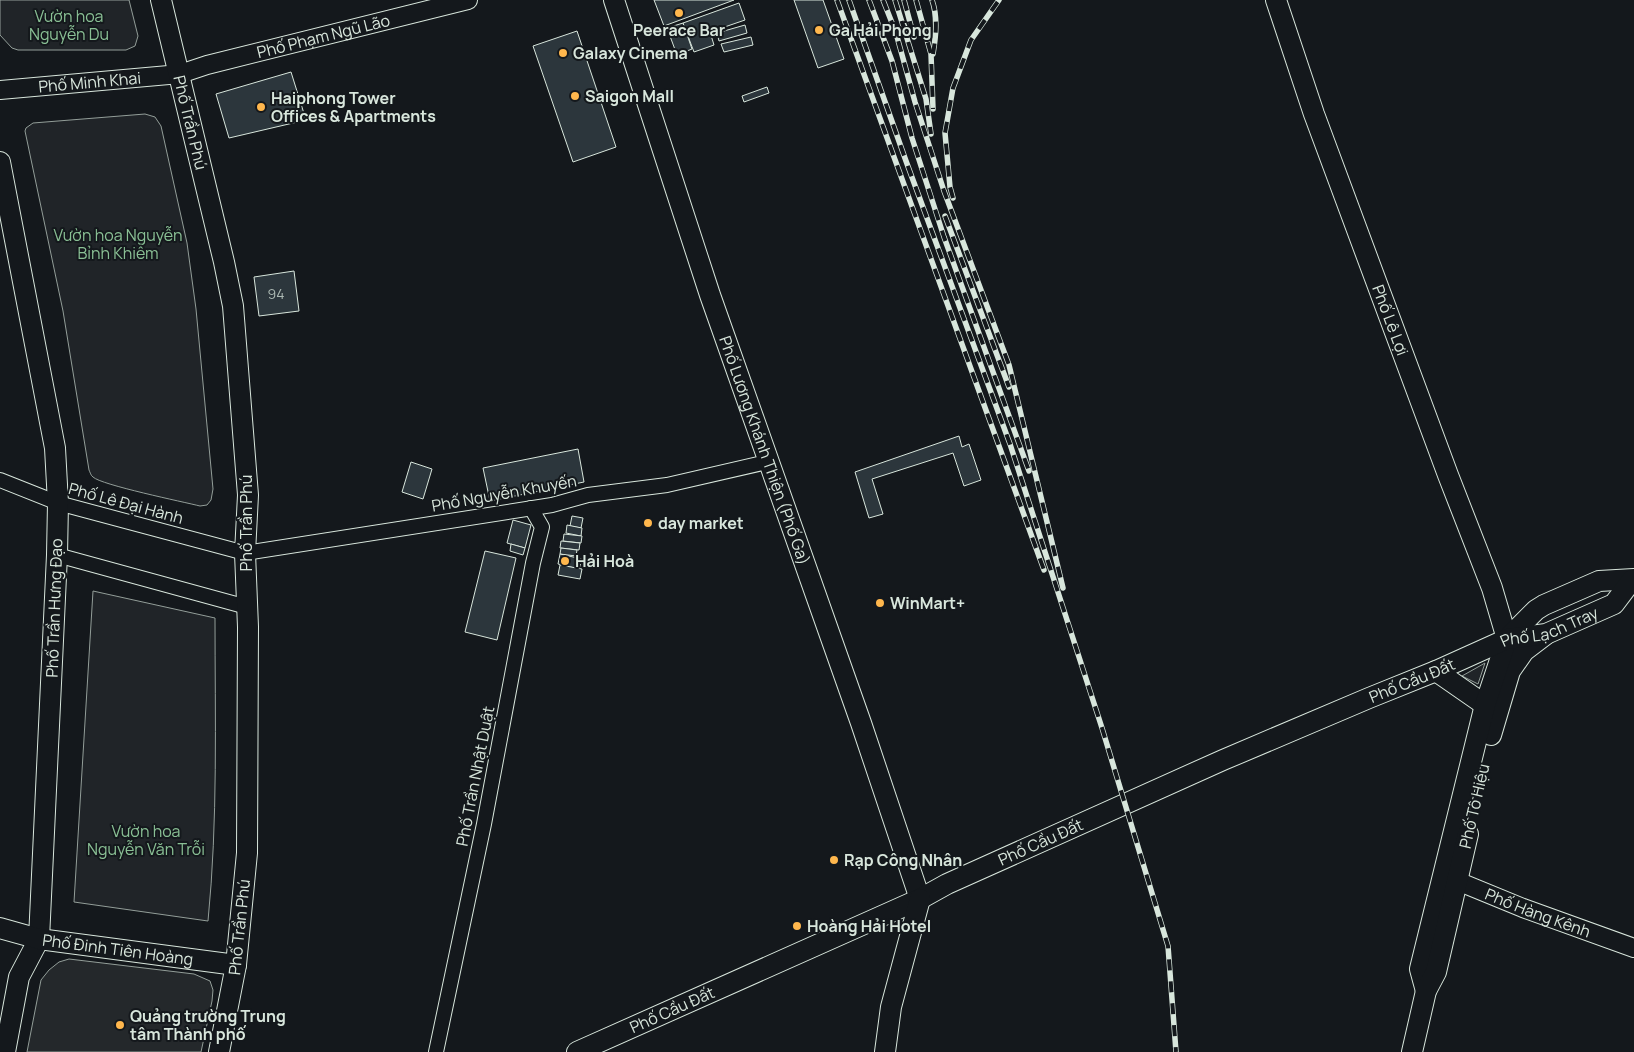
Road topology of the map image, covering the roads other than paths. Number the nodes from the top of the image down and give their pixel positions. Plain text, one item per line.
1 (161, 0) edge
2 (468, 0) edge
3 (614, 0) edge
4 (1276, 0) edge
5 (180, 74) junction
6 (0, 90) edge
7 (0, 162) edge
8 (767, 462) junction
9 (0, 480) edge
10 (58, 503) junction
11 (552, 505) junction
12 (531, 508) junction
13 (542, 527) junction
14 (245, 553) junction
15 (57, 555) junction
16 (1633, 580) edge
17 (247, 607) junction
18 (1546, 634) junction
19 (1507, 639) junction
20 (1436, 672) junction
21 (1491, 710) junction
22 (1450, 878) junction
23 (920, 899) junction
24 (0, 928) edge
25 (39, 939) junction
26 (1634, 948) edge
27 (236, 965) junction
28 (5, 1052) edge
29 (219, 1052) edge
30 (436, 1052) edge
31 (577, 1052) edge
32 (885, 1052) edge
33 (1412, 1052) edge

1 - 5 main road, Phố Trần Phú
2 - 5 street, Phố Phạm Ngũ Lão
3 - 8 main road, Phố Lương Khánh Thiện (Phố Ga)
4 - 19 main road, Phố Lê Lợi
5 - 6 street, Phố Minh Khai
5 - 14 main road, Phố Trần Phú
7 - 10 main road, Phố Trần Hưng Đạo
8 - 11 street, Phố Nguyễn Khuyến
8 - 23 main road, Phố Lương Khánh Thiện (Phố Ga)
9 - 10 street, Phố Lê Đại Hành
10 - 14 street, Phố Lê Đại Hành
10 - 15 main road, Phố Trần Hưng Đạo
11 - 12 street, Phố Nguyễn Khuyến
11 - 13 street, Phố Trần Nhật Duật
12 - 13 street
12 - 14 street, Phố Nguyễn Khuyến
13 - 30 street, Phố Trần Nhật Duật
14 - 17 main road, Phố Trần Phú
15 - 17 street
15 - 25 main road, Phố Trần Hưng Đạo
16 - 18 main road, Phố Lạch Tray
16 - 19 main road, Phố Lạch Tray
17 - 27 main road, Phố Trần Phú
18 - 19 main road, Phố Lạch Tray
18 - 21 main road, Phố Tô Hiệu
19 - 20 main road, Phố Cầu Đất
19 - 21 main road, Phố Tô Hiệu
20 - 21 main road
20 - 23 main road, Phố Cầu Đất
21 - 22 main road, Phố Tô Hiệu
22 - 26 street, Phố Hàng Kênh
22 - 33 main road, Phố Tô Hiệu
23 - 31 main road, Phố Cầu Đất
23 - 32 main road
24 - 25 main road, Phố Đinh Tiên Hoàng
25 - 27 main road, Phố Đinh Tiên Hoàng
25 - 28 main road, Phố Trần Hưng Đạo
27 - 29 main road, Phố Trần Phú

